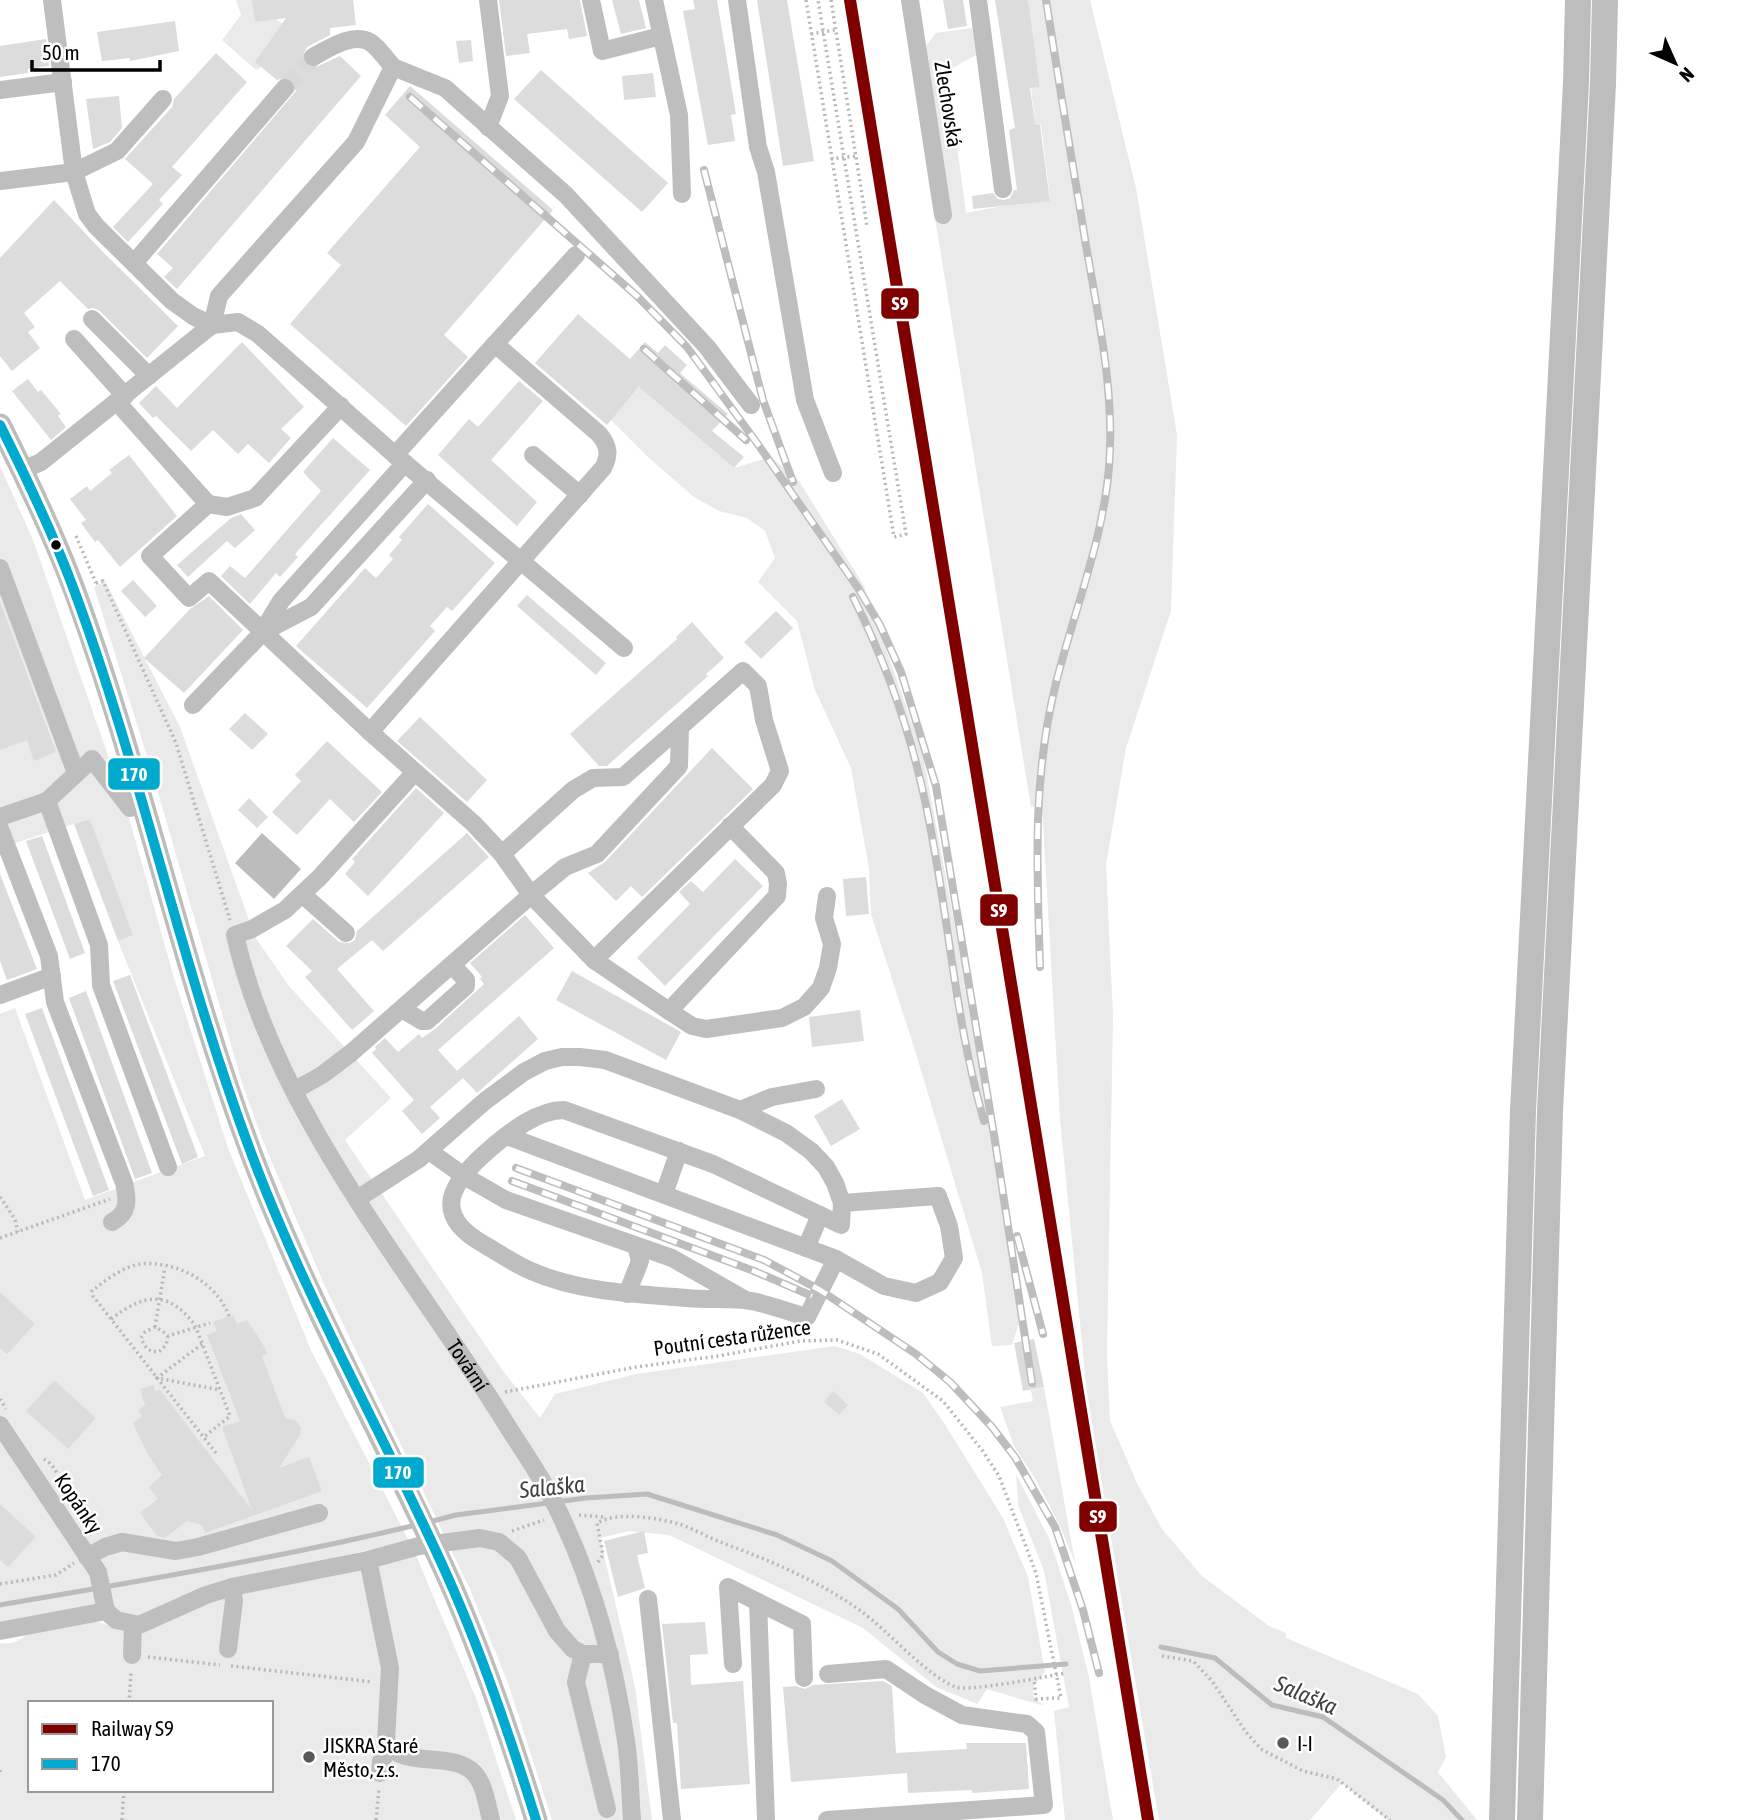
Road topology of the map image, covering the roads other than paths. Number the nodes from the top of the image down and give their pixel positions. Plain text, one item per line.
1 (52, 0) edge
2 (488, 0) edge
3 (591, 0) edge
4 (654, 0) edge
5 (737, 0) edge
6 (910, 0) edge
7 (978, 0) edge
8 (1578, 0) edge
9 (1605, 0) edge
10 (661, 36) junction
11 (313, 57) tunnel mouth
12 (393, 66) junction
13 (63, 82) junction
14 (285, 88) tunnel mouth
15 (0, 90) edge
16 (163, 99) dead end
17 (488, 127) junction
18 (74, 172) junction
19 (0, 181) edge
20 (1003, 189) dead end
21 (682, 194) dead end
22 (943, 215) dead end
23 (576, 255) dead end
24 (134, 263) junction
25 (92, 320) dead end
26 (212, 325) junction
27 (74, 339) dead end
28 (495, 344) junction
29 (149, 376) junction
30 (121, 399) junction
31 (751, 405) dead end
32 (341, 406) junction
33 (0, 425) edge
34 (533, 455) dead end
35 (400, 459) junction
36 (23, 470) junction
37 (833, 473) dead end
38 (427, 481) junction
39 (580, 495) junction
40 (208, 504) junction
41 (521, 563) junction
42 (0, 568) edge
43 (262, 632) junction
44 (624, 648) dead end
45 (193, 705) dead end
46 (680, 727) junction
47 (370, 732) junction
48 (124, 741) junction
49 (415, 772) junction
50 (76, 774) junction
51 (47, 801) junction
52 (0, 817) edge
53 (730, 826) junction
54 (0, 829) edge
55 (502, 853) junction
56 (302, 894) junction
57 (531, 895) junction
58 (827, 896) dead end
59 (346, 933) dead end
60 (594, 960) junction
61 (452, 965) junction
62 (52, 976) junction
63 (0, 995) edge
64 (402, 1009) junction
65 (669, 1011) junction
66 (816, 1089) dead end
67 (295, 1090) junction
68 (740, 1110) junction
69 (507, 1136) junction
70 (429, 1151) junction
71 (679, 1151) junction
72 (168, 1167) dead end
73 (464, 1177) junction
74 (663, 1194) junction
75 (357, 1199) junction
76 (842, 1203) junction
77 (820, 1215) junction
78 (112, 1222) dead end
79 (636, 1245) junction
80 (806, 1248) junction
81 (836, 1259) junction
82 (627, 1294) junction
83 (747, 1301) junction
84 (3, 1418) edge
85 (319, 1513) dead end
86 (87, 1556) junction
87 (368, 1560) junction
88 (232, 1587) junction
89 (648, 1599) dead end
90 (758, 1602) junction
91 (106, 1611) junction
92 (133, 1625) junction
93 (0, 1630) edge
94 (228, 1649) dead end
95 (583, 1654) junction
96 (610, 1654) junction
97 (132, 1656) road end
98 (733, 1664) dead end
99 (828, 1674) dead end
100 (804, 1678) dead end
101 (390, 1748) junction
102 (380, 1773) road end
103 (607, 1809) dead end
104 (1530, 1809) edge
105 (1044, 1812) edge
106 (491, 1820) edge
107 (537, 1820) edge
108 (632, 1820) edge
109 (672, 1820) edge
110 (766, 1820) edge
111 (827, 1820) edge
112 (1502, 1820) edge

1 - 13 street
2 - 17 street
3 - 10 street
4 - 10 street
5 - 37 street
6 - 22 street, Zlechovská
7 - 20 street
8 - 112 highway
9 - 104 highway
10 - 21 street
11 - 12 street
12 - 17 street
12 - 26 street
13 - 15 street
13 - 18 street
14 - 24 street
16 - 18 street
17 - 31 street
18 - 19 street
18 - 24 street
23 - 28 street
24 - 26 street
25 - 29 street
26 - 29 street
26 - 32 street
27 - 30 street
28 - 35 street
28 - 39 street
29 - 30 street
30 - 36 street
30 - 40 street
32 - 35 street
32 - 40 street
33 - 36 main road
34 - 39 street
35 - 38 street
35 - 43 street
36 - 48 main road
38 - 41 street
38 - 43 street
39 - 41 street
40 - 43 street
41 - 44 street
41 - 47 street
42 - 50 street
43 - 45 street
43 - 47 street
46 - 53 street
46 - 55 street
46 - 57 street
47 - 49 street
48 - 50 street
48 - 107 main road
49 - 55 street
49 - 56 street
50 - 51 street
51 - 52 street
51 - 72 street
53 - 60 street
53 - 65 street
54 - 62 street
55 - 57 street
56 - 59 street
56 - 67 street, Tovární
57 - 60 street
57 - 61 street
58 - 65 street
60 - 65 street
61 - 64 street
61 - 64 street
62 - 63 street
62 - 78 street
64 - 67 street
66 - 68 street
67 - 75 street, Tovární
68 - 70 street
68 - 76 street
69 - 71 street
69 - 73 street
69 - 74 street
70 - 73 street
70 - 75 street
71 - 74 street
71 - 77 street
73 - 79 street
73 - 82 street
74 - 80 street
75 - 96 street, Tovární
76 - 77 street
76 - 81 street
77 - 80 street
79 - 82 street
79 - 83 street
80 - 81 street
81 - 83 street
82 - 83 street
84 - 86 street, Kopánky
85 - 86 street
86 - 91 street, Kopánky
87 - 88 street
87 - 95 street
87 - 101 street
88 - 92 street
88 - 94 street
89 - 109 street
90 - 98 street
90 - 100 street
90 - 110 street
91 - 92 street
91 - 93 street
92 - 97 street
95 - 96 street
95 - 103 street
96 - 108 street, Tovární
99 - 105 street
101 - 102 street
101 - 106 street
105 - 111 street

